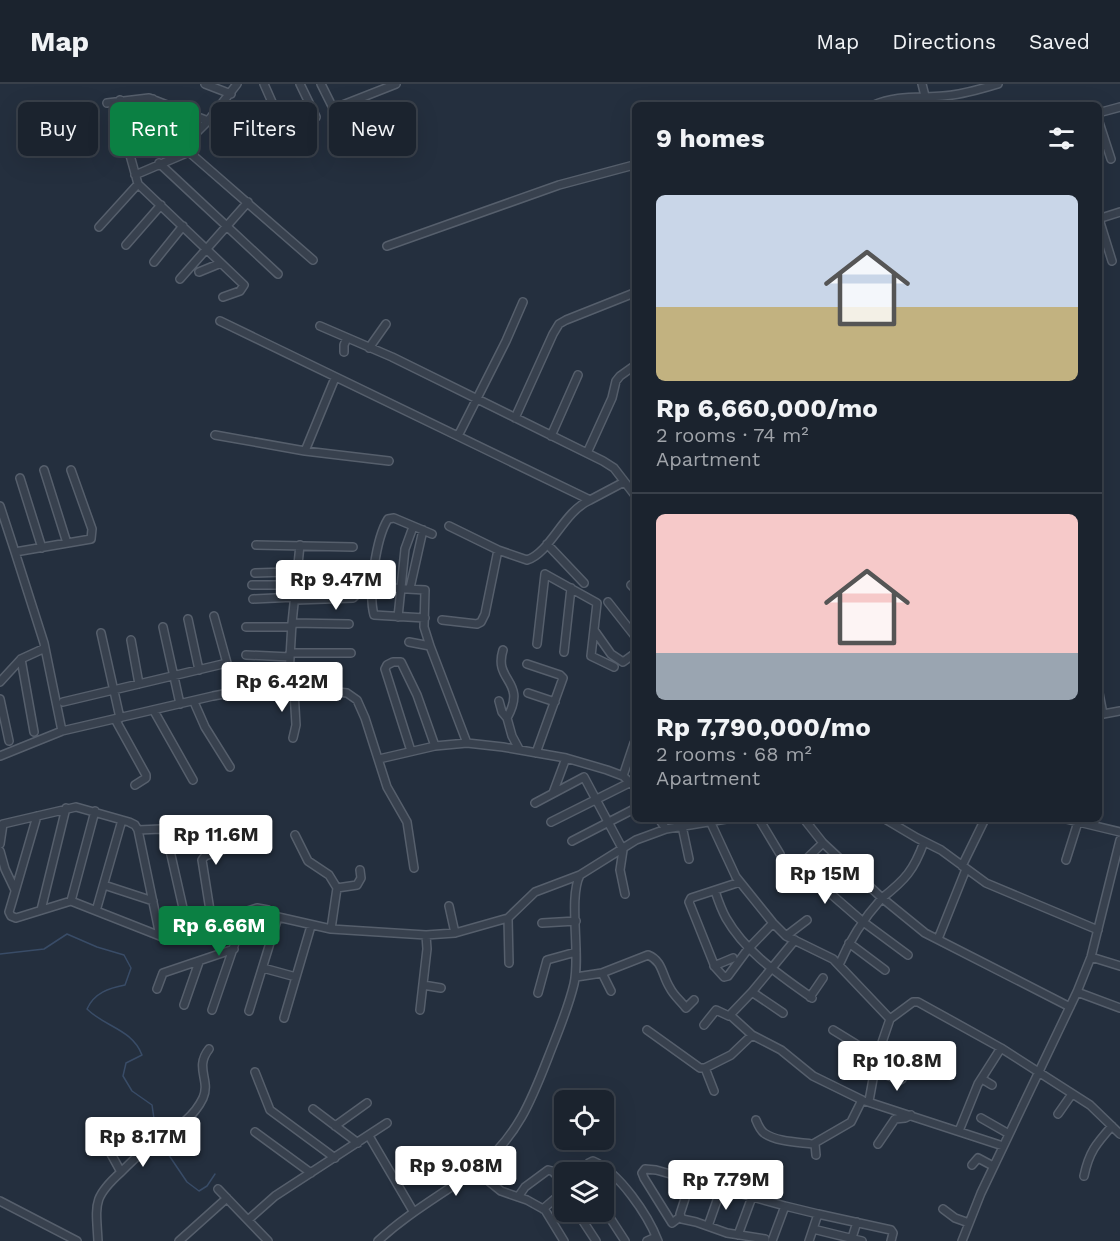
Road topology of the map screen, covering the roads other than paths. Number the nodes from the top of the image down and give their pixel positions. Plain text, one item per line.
1 (206, 84) edge
2 (237, 84) edge
3 (264, 84) edge
4 (300, 84) edge
5 (321, 84) edge
6 (396, 84) edge
7 (922, 84) edge
8 (998, 84) edge
9 (231, 94) junction
10 (925, 96) junction
11 (153, 99) junction
12 (120, 100) junction
13 (107, 102) dead end
14 (154, 102) edge
15 (272, 102) edge
16 (309, 102) edge
17 (882, 102) edge
18 (1120, 107) edge
19 (1102, 112) edge
20 (208, 121) junction
21 (199, 130) edge
22 (1102, 131) edge
23 (178, 156) edge
24 (194, 156) edge
25 (1111, 159) dead end
26 (159, 163) junction
27 (632, 166) edge
28 (135, 175) junction
29 (138, 184) junction
30 (248, 202) junction
31 (160, 205) junction
32 (1120, 212) edge
33 (1102, 218) edge
34 (227, 225) junction
35 (183, 226) junction
36 (99, 227) dead end
37 (1102, 229) edge
38 (126, 245) dead end
39 (387, 246) dead end
40 (206, 248) junction
41 (313, 260) dead end
42 (1112, 261) dead end
43 (154, 262) dead end
44 (221, 263) junction
45 (199, 272) dead end
46 (278, 274) dead end
47 (180, 279) dead end
48 (632, 294) edge
49 (223, 297) dead end
50 (523, 302) dead end
51 (220, 321) dead end
52 (386, 324) dead end
53 (320, 326) dead end
54 (347, 338) junction
55 (369, 348) junction
56 (344, 352) dead end
57 (632, 368) edge
58 (578, 375) dead end
59 (335, 378) junction
60 (477, 399) junction
61 (515, 418) junction
62 (215, 435) dead end
63 (458, 436) junction
64 (551, 436) junction
65 (305, 451) junction
66 (587, 453) junction
67 (389, 461) dead end
68 (44, 470) dead end
69 (71, 470) dead end
70 (20, 478) dead end
71 (624, 482) junction
72 (632, 492) edge
73 (591, 500) junction
74 (0, 506) edge
75 (449, 526) dead end
76 (413, 527) junction
77 (423, 530) junction
78 (432, 534) dead end
79 (67, 543) junction
80 (300, 544) junction
81 (547, 544) junction
82 (256, 545) dead end
83 (354, 547) dead end
84 (42, 548) junction
85 (498, 550) junction
86 (15, 552) junction
87 (354, 570) dead end
88 (297, 571) junction
89 (255, 573) dead end
90 (584, 583) dead end
91 (252, 585) dead end
92 (297, 585) junction
93 (373, 587) junction
94 (406, 588) junction
95 (571, 588) junction
96 (356, 595) dead end
97 (253, 599) dead end
98 (296, 599) junction
99 (608, 602) dead end
100 (214, 616) dead end
101 (398, 617) junction
102 (425, 618) junction
103 (188, 619) dead end
104 (442, 620) dead end
105 (349, 624) dead end
106 (292, 625) junction
107 (163, 627) dead end
108 (246, 627) dead end
109 (594, 630) junction
110 (632, 632) edge
111 (101, 633) dead end
112 (131, 640) dead end
113 (409, 642) dead end
114 (537, 644) dead end
115 (430, 646) junction
116 (45, 648) junction
117 (503, 650) dead end
118 (564, 652) dead end
119 (351, 653) dead end
120 (290, 655) junction
121 (632, 655) edge
122 (246, 656) dead end
123 (21, 659) junction
124 (527, 664) dead end
125 (614, 667) dead end
126 (199, 670) junction
127 (174, 676) junction
128 (0, 682) edge
129 (139, 684) junction
130 (114, 690) junction
131 (291, 692) junction
132 (528, 693) dead end
133 (0, 699) edge
134 (499, 701) dead end
135 (63, 702) dead end
136 (194, 702) junction
137 (555, 702) junction
138 (180, 704) junction
139 (154, 711) junction
140 (1120, 711) edge
141 (1102, 715) edge
142 (118, 718) junction
143 (507, 718) junction
144 (63, 731) junction
145 (34, 732) dead end
146 (294, 738) dead end
147 (9, 741) dead end
148 (467, 743) junction
149 (435, 746) junction
150 (519, 749) junction
151 (632, 749) edge
152 (411, 751) junction
153 (536, 753) junction
154 (0, 756) edge
155 (566, 758) junction
156 (379, 759) junction
157 (230, 767) dead end
158 (602, 768) junction
159 (623, 776) junction
160 (584, 777) junction
161 (193, 780) dead end
162 (632, 783) edge
163 (135, 784) dead end
164 (632, 784) edge
165 (553, 794) junction
166 (596, 800) junction
167 (535, 803) dead end
168 (66, 808) junction
169 (632, 810) edge
170 (95, 811) junction
171 (37, 816) junction
172 (122, 820) junction
173 (551, 822) dead end
174 (661, 822) edge
175 (704, 822) edge
176 (710, 822) edge
177 (761, 822) edge
178 (806, 822) edge
179 (894, 822) edge
180 (984, 822) edge
181 (1078, 822) joint
182 (608, 823) junction
183 (2, 824) edge
184 (682, 826) junction
185 (223, 828) dead end
186 (666, 829) junction
187 (138, 830) junction
188 (1120, 832) edge
189 (296, 835) dead end
190 (1120, 840) edge
191 (240, 841) dead end
192 (572, 841) dead end
193 (924, 842) junction
194 (823, 843) junction
195 (0, 844) edge
196 (622, 847) junction
197 (228, 848) junction
198 (0, 851) edge
199 (780, 854) dead end
200 (689, 859) dead end
201 (1066, 860) dead end
202 (964, 867) junction
203 (414, 868) dead end
204 (360, 870) dead end
205 (580, 875) junction
206 (1110, 878) junction
207 (1120, 879) edge
208 (740, 882) junction
209 (104, 885) junction
210 (337, 888) junction
211 (15, 890) junction
212 (715, 891) junction
213 (625, 894) dead end
214 (882, 898) junction
215 (71, 901) junction
216 (153, 901) junction
217 (449, 906) dead end
218 (41, 910) junction
219 (96, 911) junction
220 (246, 911) junction
221 (278, 917) junction
222 (508, 918) junction
223 (807, 920) dead end
224 (576, 921) junction
225 (862, 921) junction
226 (212, 923) junction
227 (542, 923) dead end
228 (773, 923) junction
229 (311, 926) junction
230 (331, 929) junction
231 (188, 930) junction
232 (1098, 930) junction
233 (455, 933) junction
234 (426, 935) junction
235 (160, 936) junction
236 (786, 936) junction
237 (938, 939) junction
238 (795, 940) junction
239 (849, 944) junction
240 (748, 949) junction
241 (234, 950) junction
242 (576, 952) junction
243 (908, 955) dead end
244 (1091, 957) junction
245 (733, 958) dead end
246 (199, 962) junction
247 (509, 963) dead end
248 (839, 965) junction
249 (714, 966) junction
250 (1120, 966) edge
251 (263, 968) junction
252 (772, 969) junction
253 (885, 970) dead end
254 (602, 973) junction
255 (296, 977) junction
256 (576, 977) junction
257 (822, 978) dead end
258 (423, 985) junction
259 (441, 988) dead end
260 (157, 989) dead end
261 (611, 991) dead end
262 (752, 992) junction
263 (1077, 992) junction
264 (538, 993) dead end
265 (694, 1000) dead end
266 (184, 1005) dead end
267 (1070, 1007) junction
268 (1120, 1008) edge
269 (213, 1010) dead end
270 (420, 1010) dead end
271 (249, 1011) dead end
272 (783, 1013) dead end
273 (730, 1015) junction
274 (284, 1018) dead end
275 (890, 1019) junction
276 (704, 1024) dead end
277 (647, 1030) dead end
278 (833, 1030) dead end
279 (752, 1035) junction
280 (1001, 1048) junction
281 (209, 1049) dead end
282 (877, 1058) junction
283 (705, 1068) junction
284 (874, 1070) junction
285 (904, 1071) dead end
286 (255, 1072) dead end
287 (1038, 1072) junction
288 (982, 1079) junction
289 (992, 1085) dead end
290 (714, 1091) dead end
291 (1072, 1094) junction
292 (865, 1101) junction
293 (367, 1103) dead end
294 (313, 1109) dead end
295 (1058, 1114) dead end
296 (911, 1115) junction
297 (981, 1118) dead end
298 (756, 1120) dead end
299 (387, 1123) dead end
300 (335, 1126) junction
301 (1112, 1126) junction
302 (959, 1131) junction
303 (255, 1132) dead end
304 (1009, 1134) junction
305 (1120, 1134) edge
306 (369, 1136) junction
307 (105, 1143) dead end
308 (358, 1143) junction
309 (815, 1144) junction
310 (878, 1144) dead end
311 (1003, 1146) junction
312 (816, 1155) dead end
313 (334, 1158) junction
314 (972, 1165) dead end
315 (993, 1166) junction
316 (475, 1170) junction
317 (121, 1172) junction
318 (310, 1173) junction
319 (554, 1173) edge
320 (614, 1175) edge
321 (1084, 1176) dead end
322 (692, 1180) junction
323 (218, 1189) dead end
324 (721, 1189) junction
325 (518, 1197) junction
326 (752, 1197) junction
327 (226, 1198) junction
328 (554, 1200) edge
329 (0, 1201) edge
330 (785, 1206) junction
331 (543, 1209) junction
332 (943, 1209) dead end
333 (413, 1211) junction
334 (818, 1214) junction
335 (680, 1217) junction
336 (248, 1220) junction
337 (857, 1221) junction
338 (584, 1222) edge
339 (613, 1222) edge
340 (969, 1223) junction
341 (708, 1226) junction
342 (813, 1229) junction
343 (738, 1235) junction
344 (963, 1238) edge
345 (657, 1239) edge
346 (769, 1240) edge
347 (851, 1240) edge
348 (77, 1241) edge
349 (98, 1241) edge
350 (179, 1241) edge
351 (268, 1241) edge
352 (378, 1241) edge
353 (564, 1241) edge
354 (596, 1241) edge
355 (625, 1241) edge
356 (647, 1241) edge
357 (809, 1241) edge
358 (862, 1241) edge
359 (891, 1241) edge

1 - 9 street
2 - 9 street
3 - 15 street
4 - 16 street
5 - 6 street
7 - 10 street
8 - 10 street
9 - 20 street
10 - 17 street
11 - 12 street
11 - 14 street
11 - 20 street
12 - 13 street
12 - 28 street
18 - 19 street
20 - 21 street
22 - 25 street
23 - 26 street
24 - 30 street
26 - 28 street
26 - 34 street
27 - 39 street
28 - 29 street
29 - 31 street
29 - 36 street
30 - 34 street
30 - 41 street
31 - 35 street
31 - 38 street
32 - 33 street
34 - 40 street
34 - 46 street
35 - 40 street
35 - 43 street
37 - 42 street
40 - 44 street
40 - 47 street
44 - 45 street
44 - 49 street
48 - 61 street
50 - 60 street
51 - 59 street
52 - 55 street
53 - 54 street
54 - 55 street
54 - 56 street
55 - 60 street
57 - 66 street
58 - 64 street
59 - 63 street
59 - 65 street
60 - 61 street
60 - 63 street
61 - 64 street
62 - 65 street
63 - 73 street
64 - 66 street
65 - 67 street
66 - 71 street
68 - 79 street
69 - 79 street
70 - 84 street
71 - 72 street
71 - 73 street
73 - 81 street
74 - 86 street
75 - 85 street
76 - 77 street
76 - 93 street
76 - 94 street
77 - 78 street
77 - 94 street
79 - 84 street
80 - 82 street
80 - 83 street
80 - 88 street
81 - 85 street
81 - 90 street
84 - 86 street
85 - 104 street
86 - 116 street
87 - 88 street
88 - 89 street
88 - 92 street
91 - 92 street
92 - 98 street
93 - 94 street
93 - 101 street
94 - 101 street
94 - 102 street
95 - 109 street
95 - 114 street
95 - 118 street
96 - 98 street
97 - 98 street
98 - 106 street
99 - 110 street
100 - 126 street
101 - 102 street
102 - 115 street
103 - 126 street
105 - 106 street
106 - 108 street
106 - 120 street
107 - 127 street
109 - 121 street
109 - 125 street
111 - 130 street
112 - 129 street
113 - 115 street
115 - 148 street
116 - 123 street
116 - 144 street
117 - 143 street
119 - 120 street
120 - 122 street
120 - 131 street
123 - 128 street
123 - 145 street
124 - 137 street
126 - 127 street
127 - 129 street
127 - 138 street
129 - 130 street
130 - 135 street
130 - 142 street
131 - 136 street
131 - 146 street
131 - 156 street
132 - 137 street
133 - 147 street
134 - 143 street
136 - 138 street
136 - 157 street
137 - 153 street
138 - 139 street
139 - 142 street
139 - 161 street
140 - 141 street
142 - 144 street
142 - 163 street
143 - 150 street
144 - 154 street
148 - 149 street
148 - 150 street
149 - 152 street
149 - 152 street
150 - 153 street
151 - 159 street
152 - 156 street
153 - 155 street
155 - 158 street
155 - 165 street
156 - 203 street
158 - 159 street
158 - 160 street
159 - 162 street
160 - 165 street
160 - 166 street
164 - 166 street
165 - 167 street
166 - 173 street
166 - 182 street
168 - 170 street
168 - 171 street
168 - 218 street
169 - 182 street
170 - 172 street
170 - 215 street
171 - 183 street
171 - 211 street
172 - 187 street
172 - 209 street
174 - 186 street
175 - 184 street
176 - 208 street
177 - 199 street
178 - 194 street
179 - 193 street
180 - 202 street
181 - 188 street
181 - 201 street
182 - 192 street
182 - 196 street
183 - 195 street
184 - 186 street
184 - 200 street
185 - 197 street
186 - 196 street
187 - 216 street
187 - 231 street
189 - 210 street
190 - 206 street
191 - 197 street
193 - 202 street
193 - 214 street
194 - 214 street
194 - 225 street
196 - 205 street
196 - 213 street
197 - 226 street
198 - 211 street
202 - 232 street
202 - 237 street
204 - 210 street
205 - 222 street
205 - 224 street
206 - 207 street
206 - 232 street
208 - 212 street
208 - 228 street
209 - 216 street
209 - 219 street
210 - 230 street
211 - 218 street
212 - 240 street
212 - 249 street
214 - 225 street
214 - 237 street
215 - 218 street
215 - 219 street
216 - 235 street
217 - 233 street
219 - 235 street
220 - 221 street
220 - 226 street
220 - 241 street
221 - 229 street
221 - 251 street
222 - 233 street
222 - 247 street
223 - 236 street
224 - 227 street
224 - 242 street
225 - 239 street
225 - 243 street
226 - 231 street
228 - 236 street
228 - 240 street
229 - 230 street
229 - 255 street
230 - 234 street
231 - 235 street
232 - 244 street
233 - 234 street
234 - 258 street
236 - 238 street
237 - 267 street
238 - 248 street
238 - 252 street
239 - 248 street
239 - 253 street
240 - 249 street
240 - 252 street
241 - 246 street
241 - 269 street
242 - 256 street
242 - 264 street
244 - 250 street
244 - 263 street
245 - 249 street
246 - 260 street
246 - 266 street
248 - 275 street
251 - 255 street
251 - 271 street
252 - 257 street
252 - 262 street
254 - 256 street
254 - 261 street
254 - 265 street
255 - 274 street
256 - 316 street
258 - 259 street
258 - 270 street
262 - 272 street
262 - 273 street
263 - 267 street
263 - 268 street
267 - 287 street
273 - 276 street
273 - 279 street
275 - 280 street
275 - 282 street
277 - 283 street
278 - 282 street
279 - 283 street
279 - 292 street
280 - 287 street
280 - 288 street
281 - 317 street
282 - 284 street
283 - 290 street
284 - 285 street
284 - 292 street
286 - 313 street
287 - 291 street
287 - 304 street
288 - 289 street
288 - 302 street
291 - 295 street
291 - 301 street
292 - 296 street
292 - 309 street
293 - 300 street
294 - 300 street
296 - 302 street
296 - 310 street
297 - 304 street
298 - 309 street
299 - 306 street
300 - 308 street
301 - 305 street
301 - 321 street
302 - 311 street
303 - 318 street
304 - 311 street
306 - 308 street
306 - 333 street
307 - 317 street
308 - 313 street
309 - 312 street
311 - 315 street
313 - 318 street
314 - 315 street
315 - 340 street
316 - 325 street
316 - 333 street
317 - 349 street
318 - 336 street
319 - 325 street
320 - 345 street
322 - 324 street
322 - 335 street
322 - 335 street
323 - 327 street
324 - 326 street
324 - 341 street
325 - 331 street
326 - 330 street
326 - 343 street
327 - 336 street
327 - 350 street
328 - 331 street
329 - 348 street
330 - 334 street
330 - 346 street
331 - 353 street
332 - 340 street
333 - 352 street
334 - 337 street
334 - 342 street
335 - 341 street
336 - 351 street
337 - 347 street
337 - 359 street
338 - 354 street
339 - 355 street
340 - 344 street
341 - 343 street
342 - 347 street
342 - 357 street
343 - 346 street
345 - 356 street
347 - 358 street

